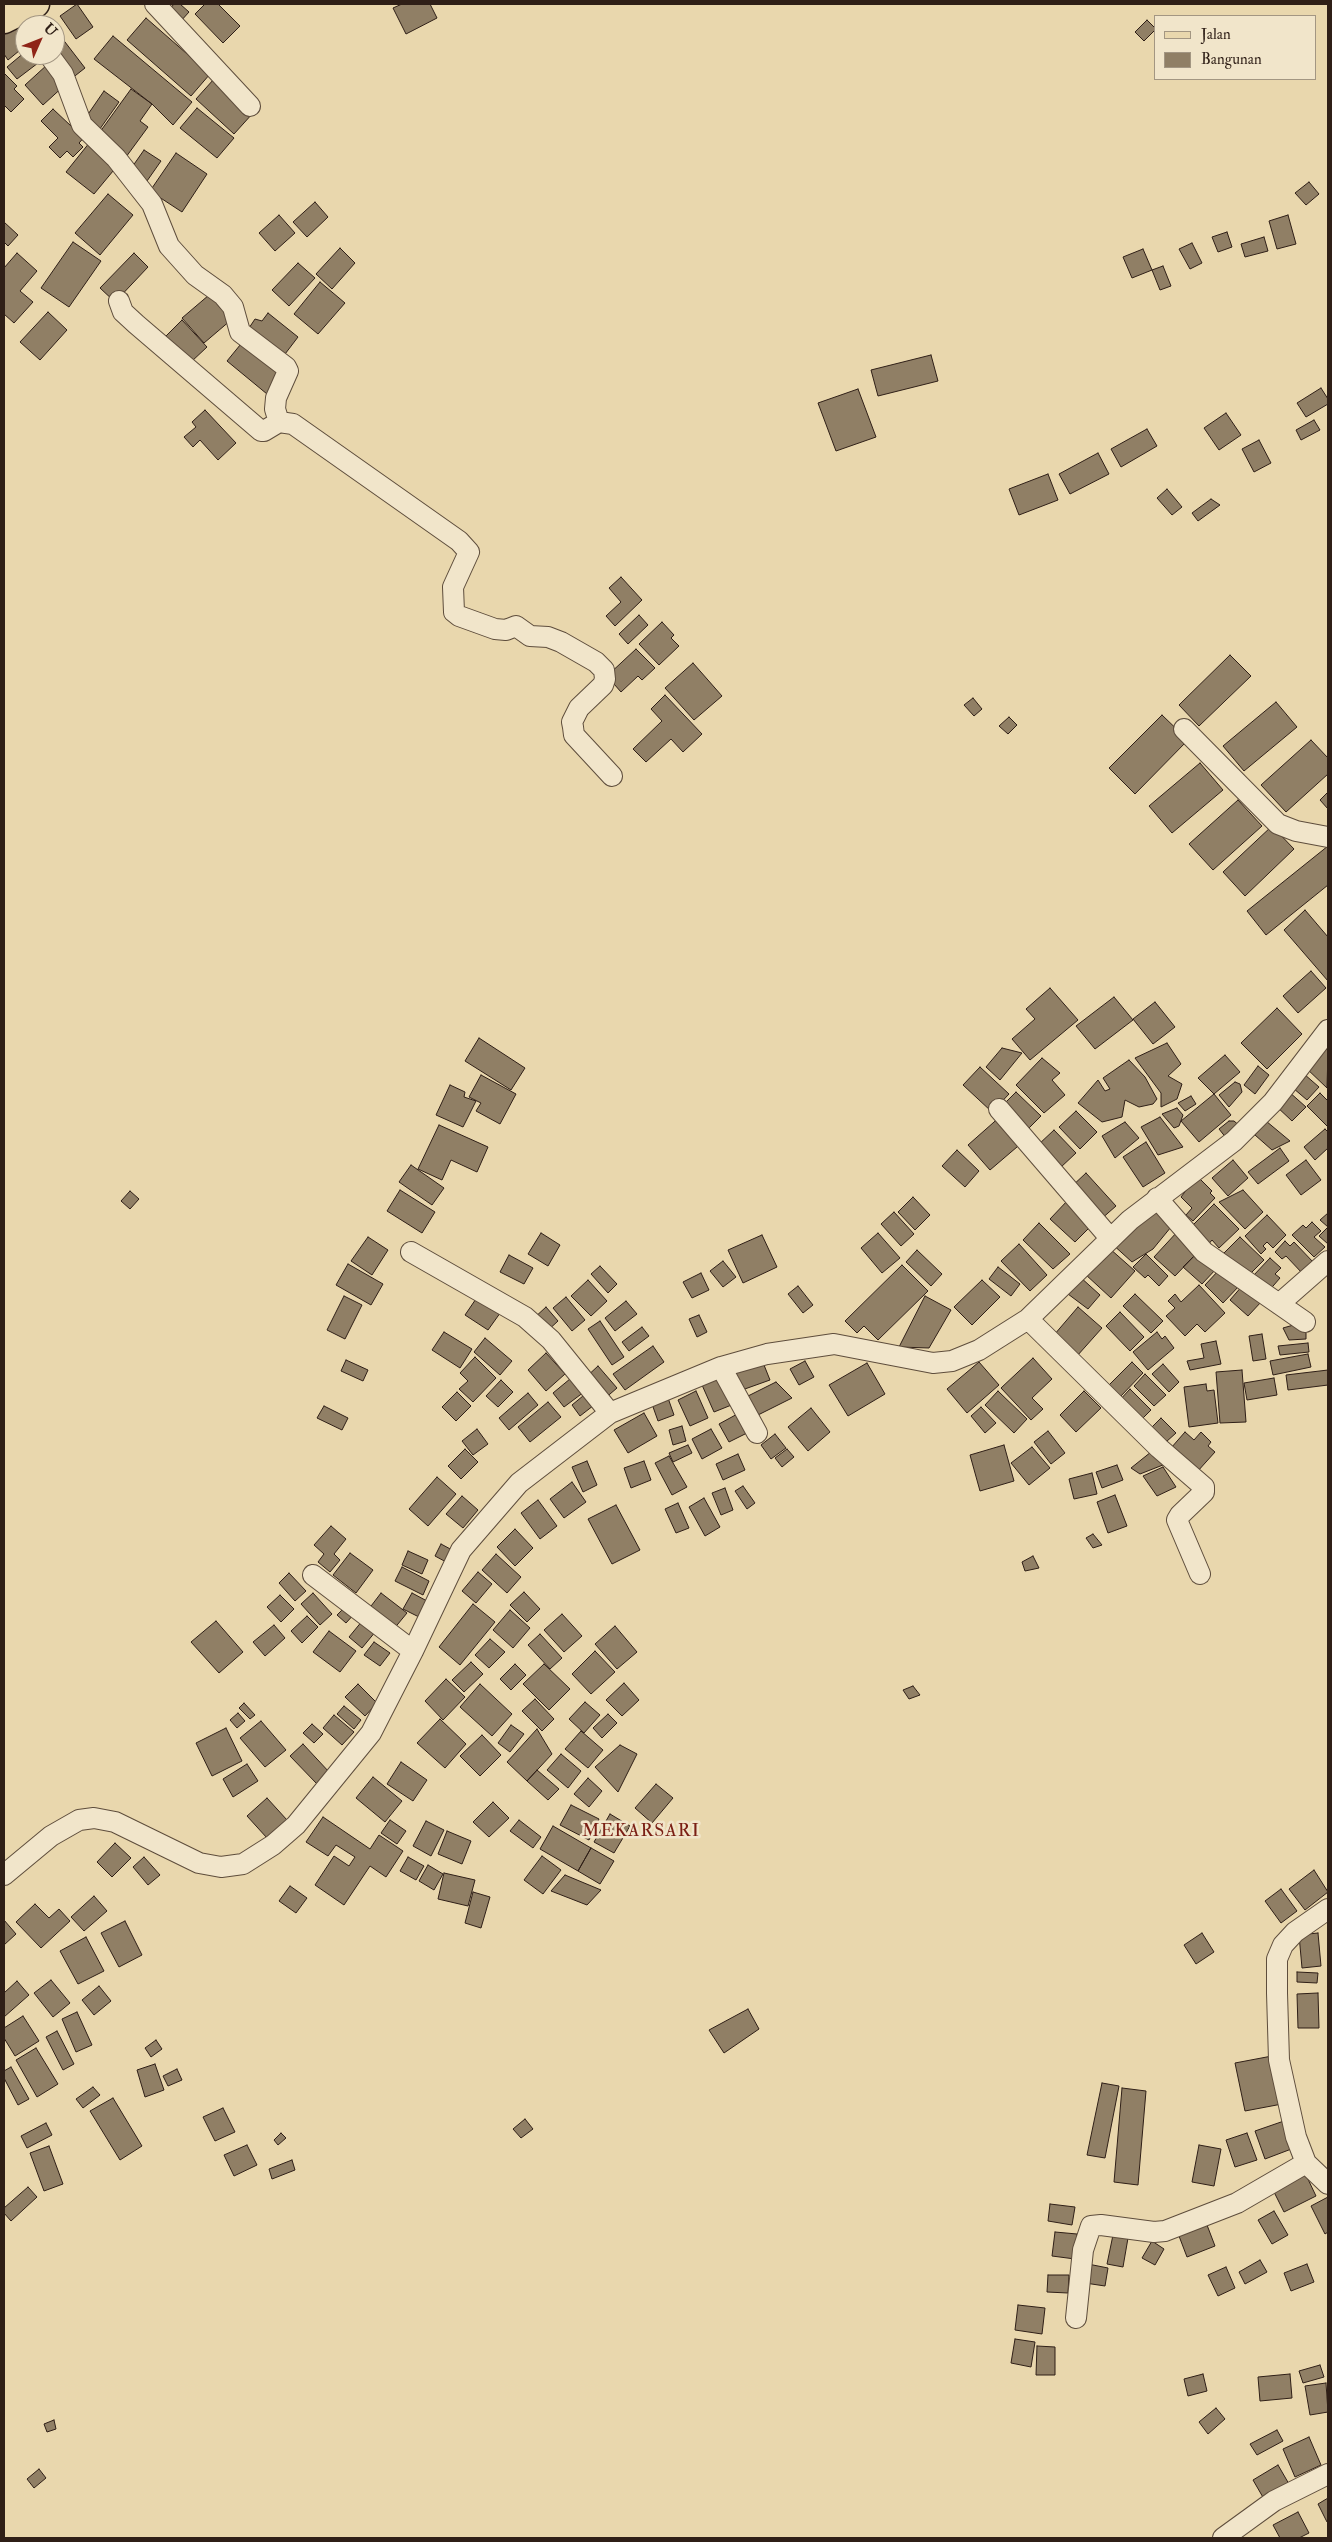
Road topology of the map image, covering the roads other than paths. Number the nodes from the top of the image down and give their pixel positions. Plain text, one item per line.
1 (155, 4) edge
2 (56, 65) edge
3 (250, 106) dead end
4 (119, 300) dead end
5 (279, 422) junction
6 (1184, 729) dead end
7 (612, 776) dead end
8 (1328, 837) edge
9 (1328, 1030) edge
10 (999, 1109) dead end
11 (1157, 1198) junction
12 (1110, 1238) junction
13 (411, 1252) dead end
14 (1328, 1261) edge
15 (1279, 1304) junction
16 (1028, 1319) junction
17 (1305, 1322) dead end
18 (721, 1367) junction
19 (610, 1413) junction
20 (757, 1433) dead end
21 (1200, 1574) dead end
22 (312, 1575) dead end
23 (413, 1651) junction
24 (4, 1875) edge
25 (1328, 1909) edge
26 (1306, 2163) junction
27 (1328, 2184) edge
28 (1076, 2318) dead end
29 (1328, 2474) edge
30 (1222, 2538) edge

1 - 3 street
2 - 5 street
4 - 5 street
5 - 7 street
6 - 8 street
9 - 11 street
10 - 12 street
11 - 12 street
11 - 15 street
12 - 16 street
13 - 19 street
14 - 15 street
15 - 17 street
16 - 18 street
16 - 21 street
18 - 19 street
18 - 20 street
19 - 23 street
22 - 23 street
23 - 24 street
25 - 26 street
26 - 27 street
26 - 28 street
29 - 30 street

